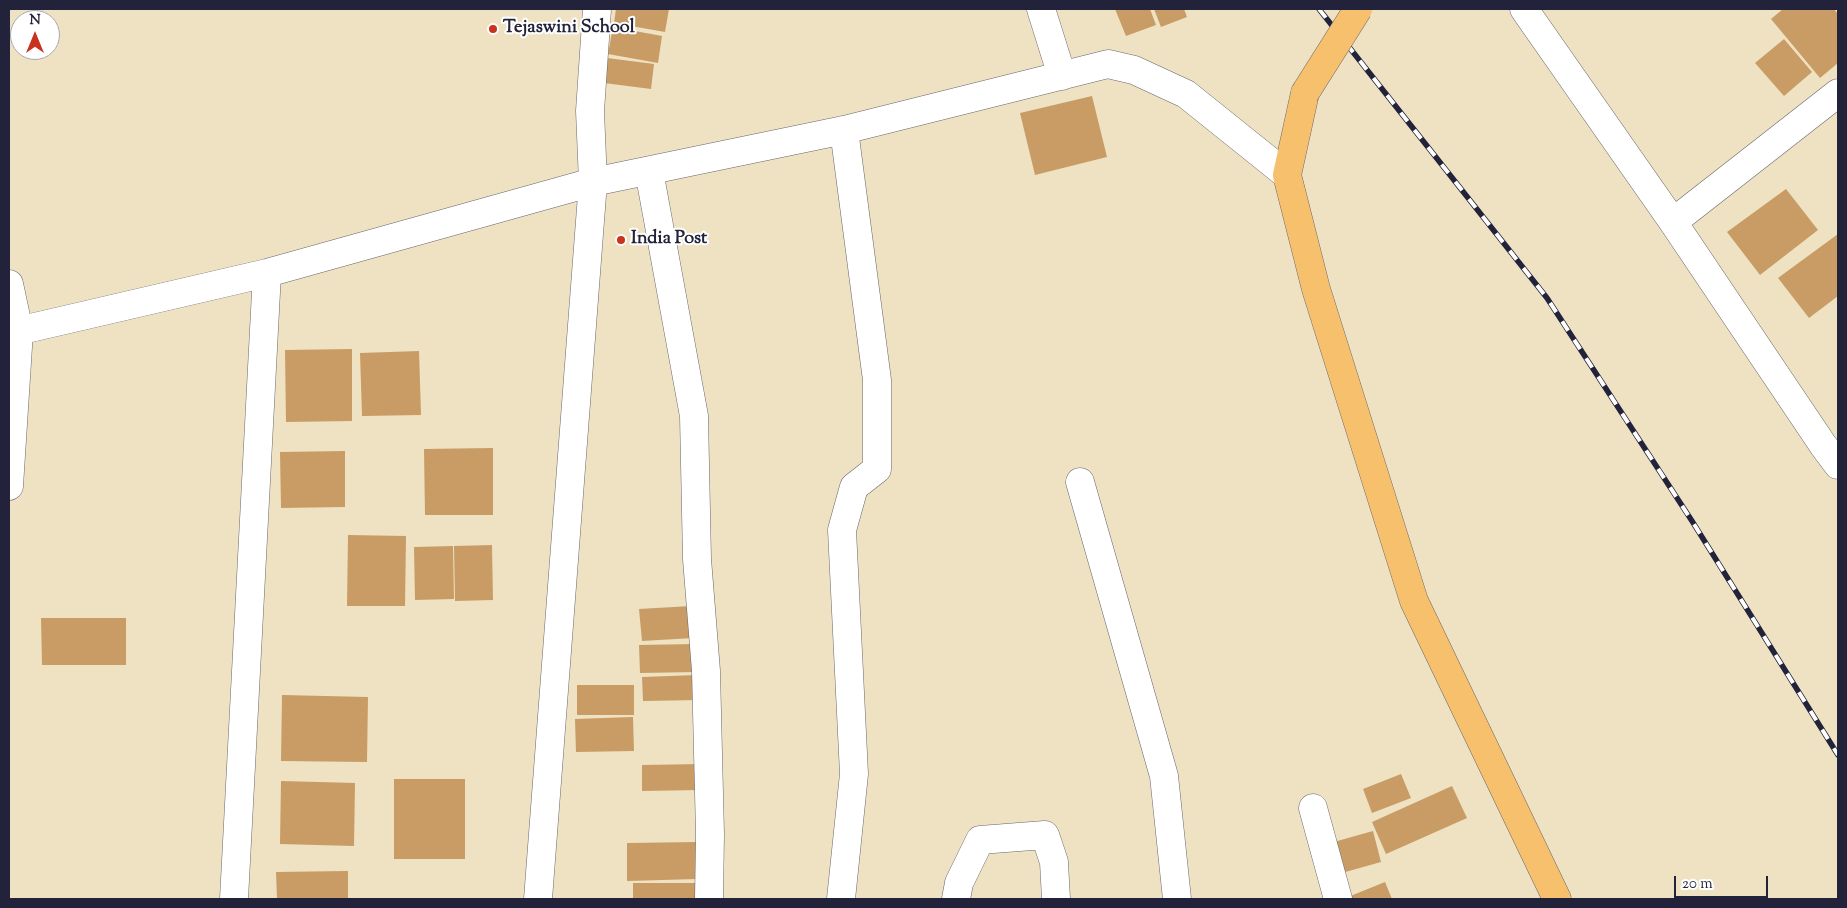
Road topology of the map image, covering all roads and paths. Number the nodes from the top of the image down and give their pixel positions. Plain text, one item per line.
1 (597, 9) edge
2 (1042, 9) edge
3 (1358, 9) edge
4 (1524, 9) edge
5 (1062, 76) junction
6 (1838, 93) edge
7 (844, 130) junction
8 (649, 170) junction
9 (1286, 175) junction
10 (593, 182) junction
11 (1673, 222) junction
12 (267, 274) junction
13 (9, 284) edge
14 (14, 332) edge
15 (1838, 465) edge
16 (1080, 482) dead end
17 (9, 486) edge
18 (1313, 808) dead end
19 (234, 899) edge
20 (538, 899) edge
21 (708, 899) edge
22 (841, 899) edge
23 (956, 899) edge
24 (1056, 899) edge
25 (1177, 899) edge
26 (1338, 899) edge
27 (1557, 899) edge

1 - 10 street
2 - 5 street
3 - 9 main road, bridge
4 - 11 street
5 - 7 street
5 - 9 street
6 - 11 street
7 - 8 street
7 - 22 street
8 - 10 street
8 - 21 street
9 - 27 main road
10 - 12 street
10 - 20 street
11 - 15 street
12 - 14 street
12 - 19 street
13 - 14 street
14 - 17 street
16 - 25 street
18 - 26 street
23 - 24 street

